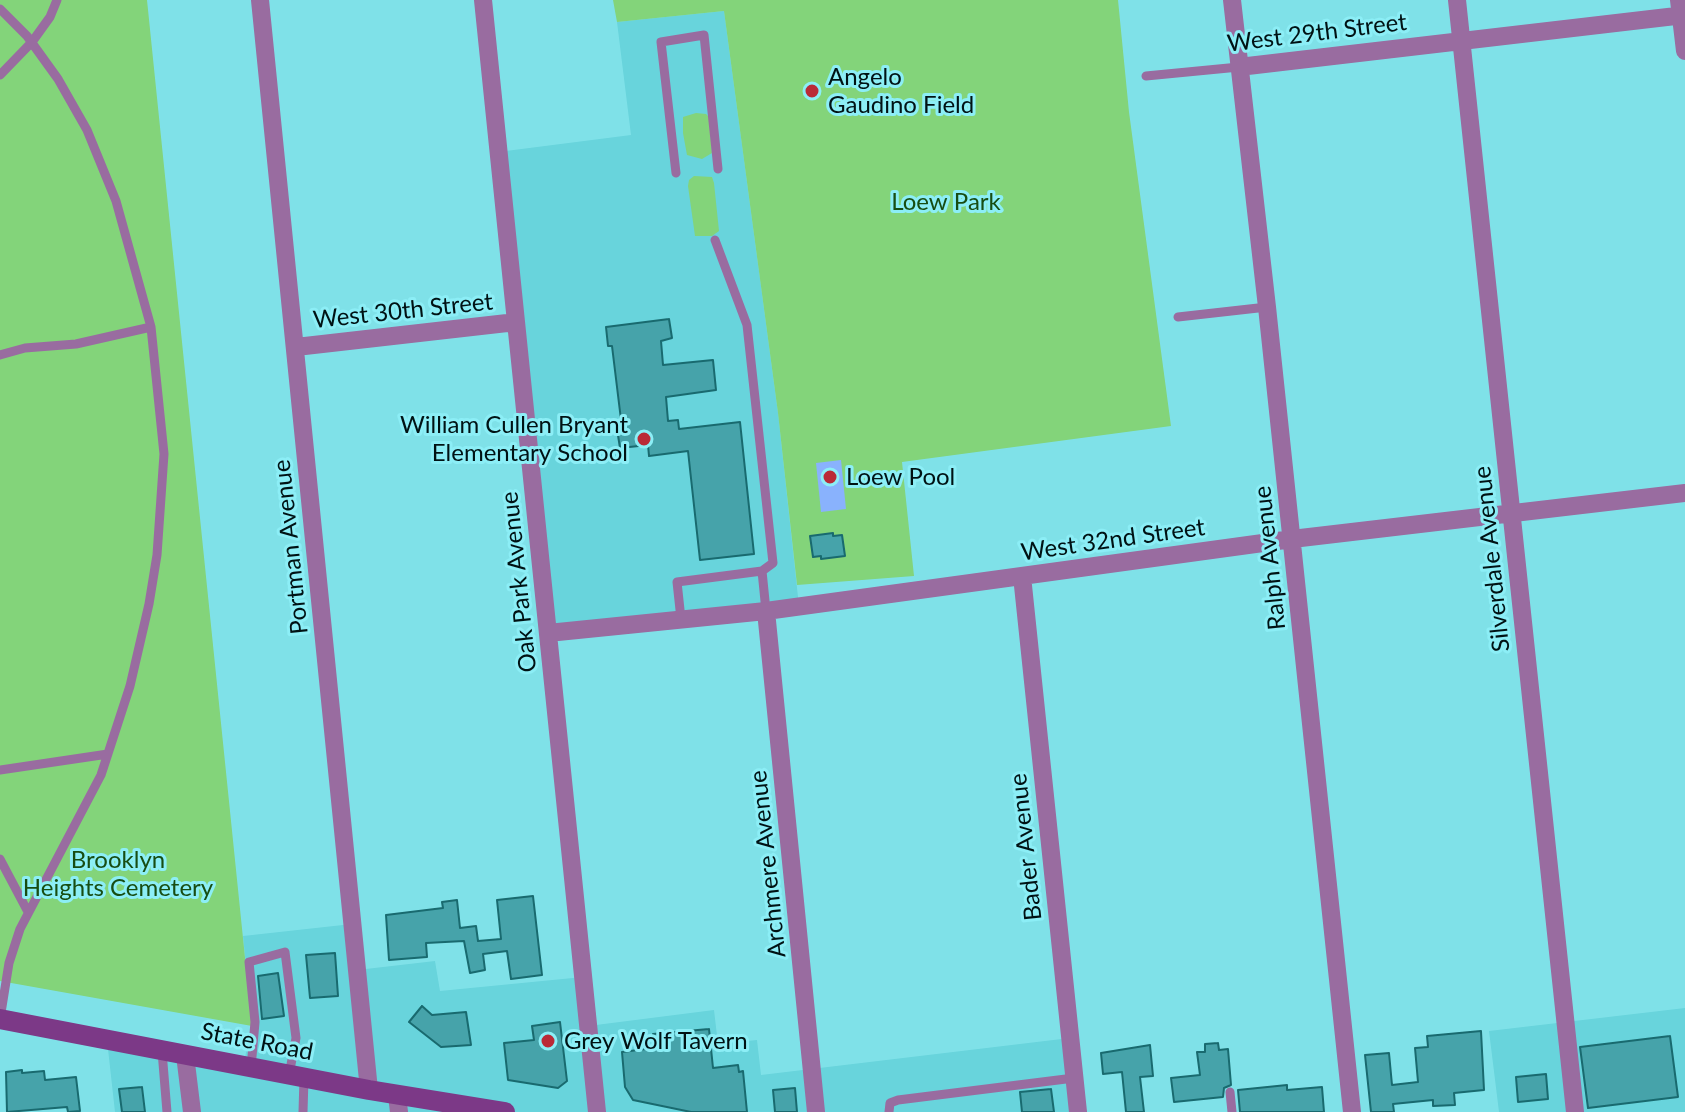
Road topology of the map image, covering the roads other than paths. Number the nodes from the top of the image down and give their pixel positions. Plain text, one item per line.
1 (57, 0) edge
2 (260, 0) edge
3 (483, 0) edge
4 (1232, 0) edge
5 (1457, 0) edge
6 (0, 9) edge
7 (1682, 10) edge
8 (1462, 40) junction
9 (32, 42) junction
10 (1685, 51) edge
11 (1239, 67) junction
12 (0, 75) edge
13 (1146, 76) dead end
14 (718, 169) dead end
15 (676, 173) dead end
16 (715, 240) dead end
17 (1267, 307) junction
18 (1178, 317) dead end
19 (516, 322) junction
20 (151, 327) junction
21 (296, 347) junction
22 (0, 355) edge
23 (1685, 493) edge
24 (1511, 514) junction
25 (1292, 539) junction
26 (762, 571) junction
27 (1022, 576) junction
28 (766, 611) junction
29 (681, 619) junction
30 (548, 633) junction
31 (108, 754) junction
32 (0, 770) edge
33 (0, 859) edge
34 (28, 912) junction
35 (0, 1019) edge
36 (162, 1051) junction
37 (185, 1055) junction
38 (251, 1068) junction
39 (296, 1076) junction
40 (1074, 1078) junction
41 (369, 1090) junction
42 (1230, 1092) dead end
43 (398, 1103) edge
44 (482, 1110) edge
45 (167, 1112) edge
46 (192, 1112) edge
47 (303, 1112) edge
48 (505, 1112) edge
49 (597, 1112) edge
50 (816, 1112) edge
51 (889, 1112) edge
52 (1078, 1112) edge
53 (1232, 1112) edge
54 (1352, 1112) edge
55 (1575, 1112) edge

1 - 9 lane
2 - 21 street, Portman Avenue
3 - 19 street, Oak Park Avenue
4 - 11 street, Ralph Avenue
5 - 8 street, Silverdale Avenue
6 - 9 lane
7 - 8 street, West 29th Street
7 - 10 street
8 - 11 street, West 29th Street
8 - 24 street, Silverdale Avenue
9 - 12 lane
9 - 20 lane
11 - 13 lane, West 29th Street
11 - 17 street, Ralph Avenue
14 - 15 lane
16 - 26 lane
17 - 18 lane
17 - 25 street, Ralph Avenue
19 - 21 street, West 30th Street
19 - 30 street, Oak Park Avenue
20 - 22 lane
20 - 31 lane
21 - 41 street, Portman Avenue
23 - 24 street, West 32nd Street
24 - 25 street, West 32nd Street
24 - 55 street, Silverdale Avenue
25 - 27 street, West 32nd Street
25 - 54 street, Ralph Avenue
26 - 28 lane
26 - 29 lane
27 - 28 street, West 32nd Street
27 - 40 street, Bader Avenue
28 - 29 street, West 32nd Street
28 - 50 street, Archmere Avenue
29 - 30 street, West 32nd Street
30 - 49 street, Oak Park Avenue
31 - 32 lane
31 - 34 lane
33 - 34 lane
34 - 35 lane
35 - 36 main road, State Road
36 - 37 main road, State Road
36 - 45 lane
37 - 38 main road, State Road
37 - 46 street
38 - 39 main road, State Road
38 - 39 lane
39 - 41 main road, State Road
39 - 47 lane
40 - 51 lane
40 - 52 street, Bader Avenue
41 - 43 main road, State Road
42 - 53 lane
43 - 44 main road, State Road
44 - 48 main road, State Road

